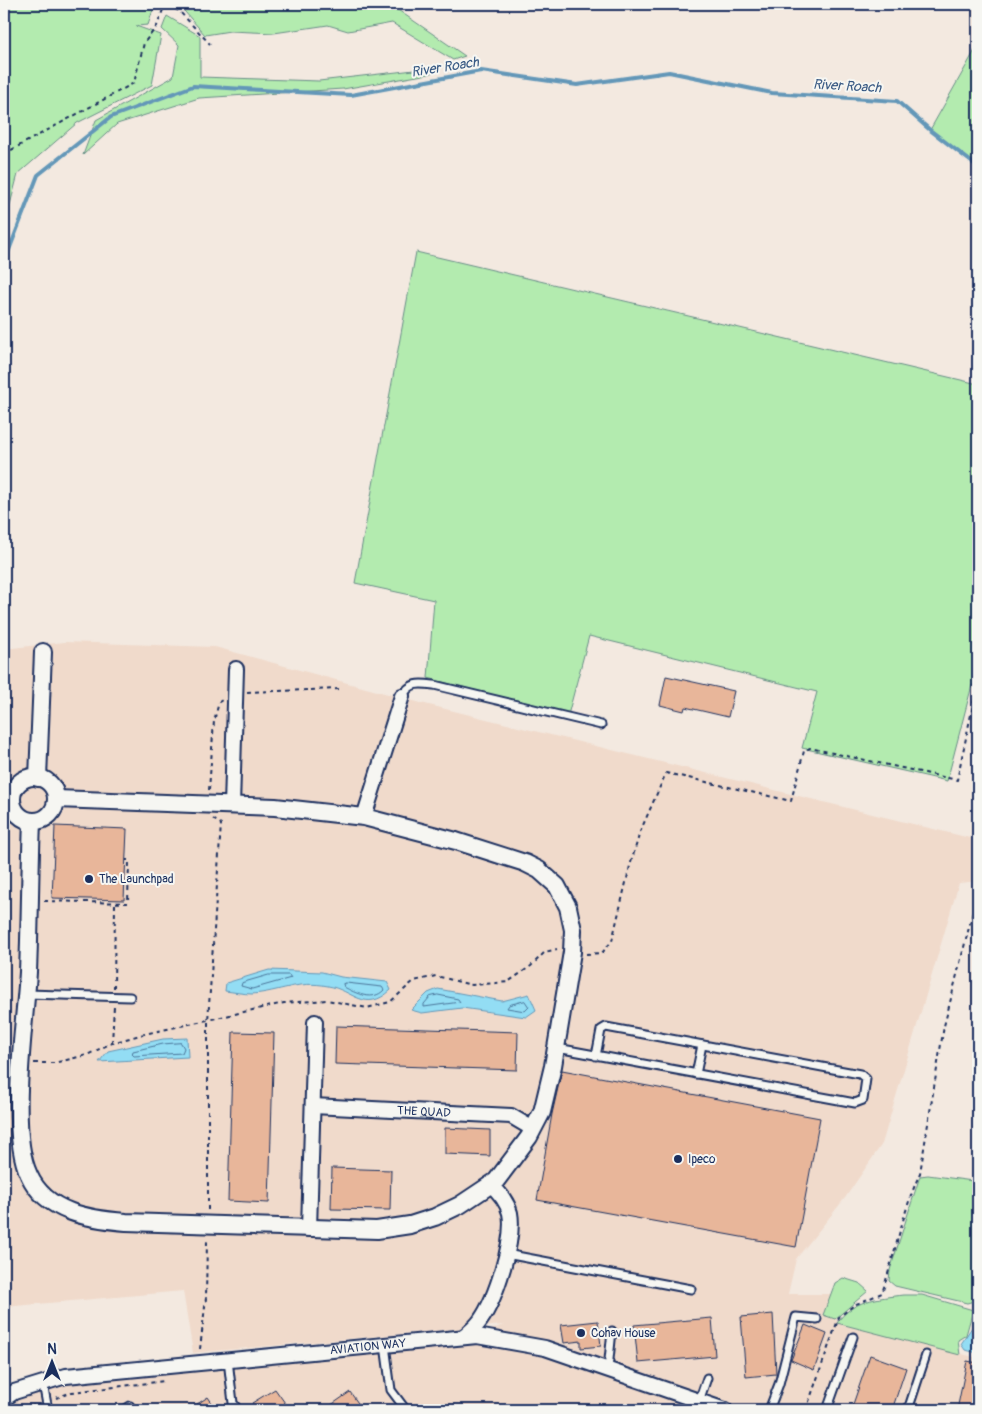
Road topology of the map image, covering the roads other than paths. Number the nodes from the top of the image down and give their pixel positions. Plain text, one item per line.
1 (43, 652) dead end
2 (236, 669) dead end
3 (402, 696) joint
4 (601, 725) dead end
5 (38, 778) junction
6 (8, 798) edge
7 (56, 799) junction
8 (232, 806) junction
9 (364, 817) junction
10 (32, 821) junction
11 (27, 994) junction
12 (130, 997) dead end
13 (315, 1022) dead end
14 (702, 1044) junction
15 (556, 1048) junction
16 (596, 1056) junction
17 (696, 1074) junction
18 (312, 1106) junction
19 (533, 1129) junction
20 (491, 1184) junction
21 (308, 1228) junction
22 (506, 1254) junction
23 (691, 1289) dead end
24 (816, 1318) dead end
25 (612, 1331) dead end
26 (464, 1338) junction
27 (853, 1338) dead end
28 (386, 1345) junction
29 (926, 1355) dead end
30 (228, 1360) junction
31 (608, 1368) junction
32 (707, 1378) dead end
33 (43, 1383) junction
34 (4, 1399) edge
35 (699, 1402) junction
36 (48, 1410) edge
37 (238, 1410) edge
38 (406, 1410) edge
39 (725, 1410) edge
40 (769, 1410) edge
41 (827, 1410) edge
42 (908, 1410) edge

1 - 5 street
2 - 8 street
3 - 4 lane
3 - 9 street
5 - 6 street
5 - 7 street
6 - 10 street
7 - 8 street
7 - 10 street
8 - 9 street
9 - 15 street
10 - 11 street
11 - 12 lane
11 - 21 street
13 - 18 street
14 - 16 lane
14 - 17 lane
14 - 17 lane
15 - 16 lane
15 - 19 street
16 - 17 lane
18 - 19 street, THE QUAD
18 - 21 street
19 - 20 street
20 - 21 street
20 - 22 street
22 - 23 lane
22 - 26 street
24 - 40 lane
25 - 31 lane
26 - 28 street, AVIATION WAY
26 - 31 street, AVIATION WAY
27 - 41 lane
28 - 30 street, AVIATION WAY
28 - 38 lane
29 - 42 lane
30 - 33 street, AVIATION WAY
30 - 37 lane
31 - 35 street, AVIATION WAY
32 - 35 lane
33 - 34 street, AVIATION WAY
33 - 36 lane
35 - 39 street, AVIATION WAY

